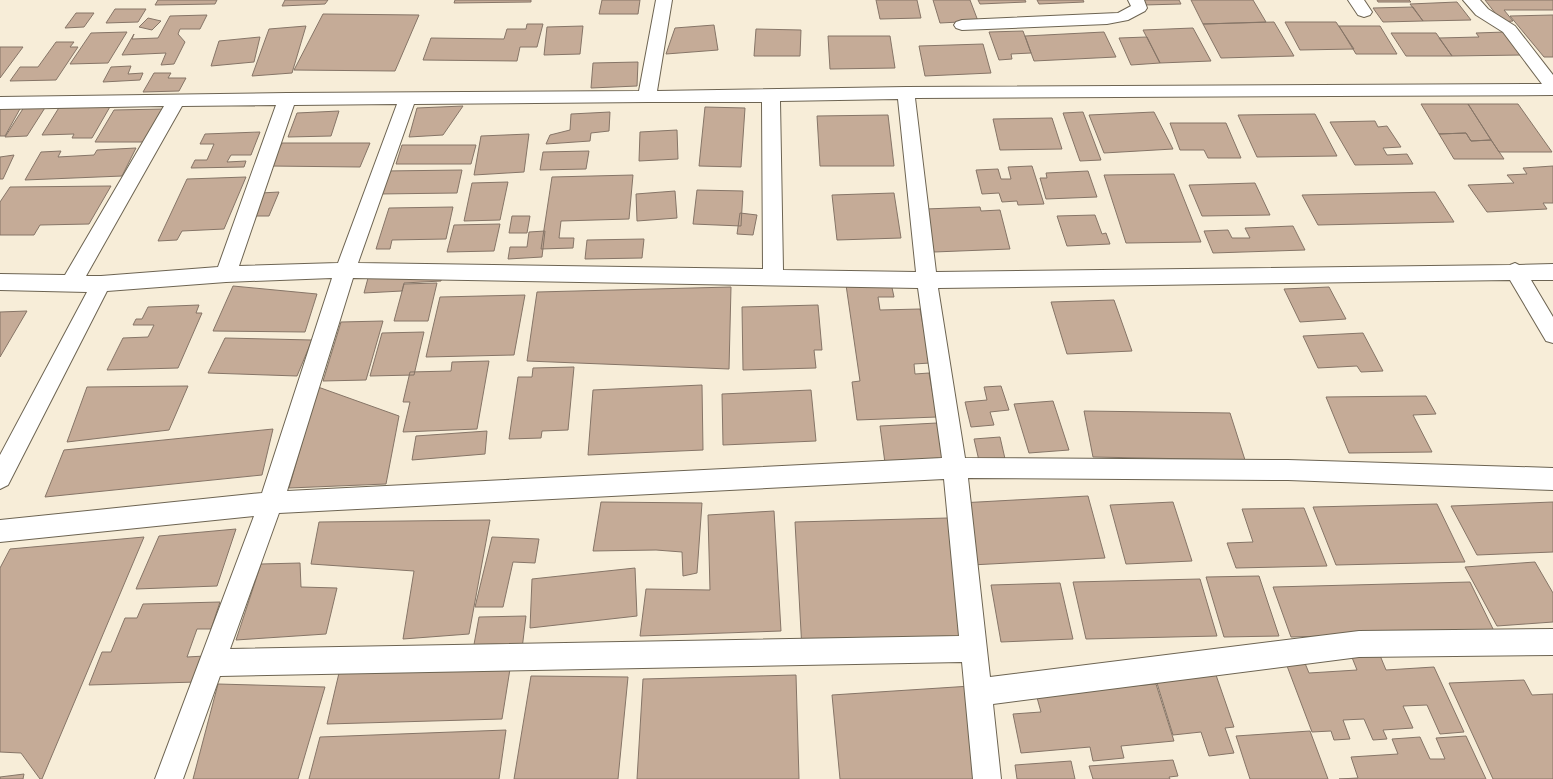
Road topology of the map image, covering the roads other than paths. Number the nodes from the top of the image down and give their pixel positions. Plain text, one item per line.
1 (664, 0) edge
2 (1136, 0) edge
3 (1471, 0) edge
4 (962, 25) dead end
5 (1553, 88) edge
6 (906, 93) junction
7 (771, 96) junction
8 (647, 97) junction
9 (408, 98) junction
10 (287, 99) junction
11 (176, 101) junction
12 (0, 103) edge
13 (345, 270) junction
14 (1515, 271) junction
15 (1553, 272) edge
16 (226, 274) junction
17 (773, 278) junction
18 (926, 280) junction
19 (0, 282) edge
20 (72, 282) junction
21 (100, 284) junction
22 (1553, 335) edge
23 (955, 468) junction
24 (0, 478) edge
25 (1553, 479) edge
26 (271, 503) junction
27 (0, 531) edge
28 (1553, 642) edge
29 (973, 649) junction
30 (212, 663) junction
31 (977, 692) junction
32 (169, 779) edge
33 (987, 779) edge

1 - 8 street
2 - 4 street
3 - 5 street
5 - 6 street
6 - 7 street
6 - 18 street
7 - 8 street
7 - 17 street
8 - 9 street
9 - 10 street
9 - 13 street
10 - 11 street
10 - 16 street
11 - 12 street
11 - 20 street
13 - 16 street
13 - 17 street
13 - 26 street
14 - 15 street
14 - 18 street
14 - 22 street
16 - 21 street
17 - 18 street
18 - 23 street
19 - 20 street
20 - 21 street
21 - 24 street
23 - 25 street
23 - 26 street
23 - 29 street
26 - 27 street
26 - 30 street
28 - 31 street
29 - 30 street
29 - 31 street
30 - 32 street
31 - 33 street

